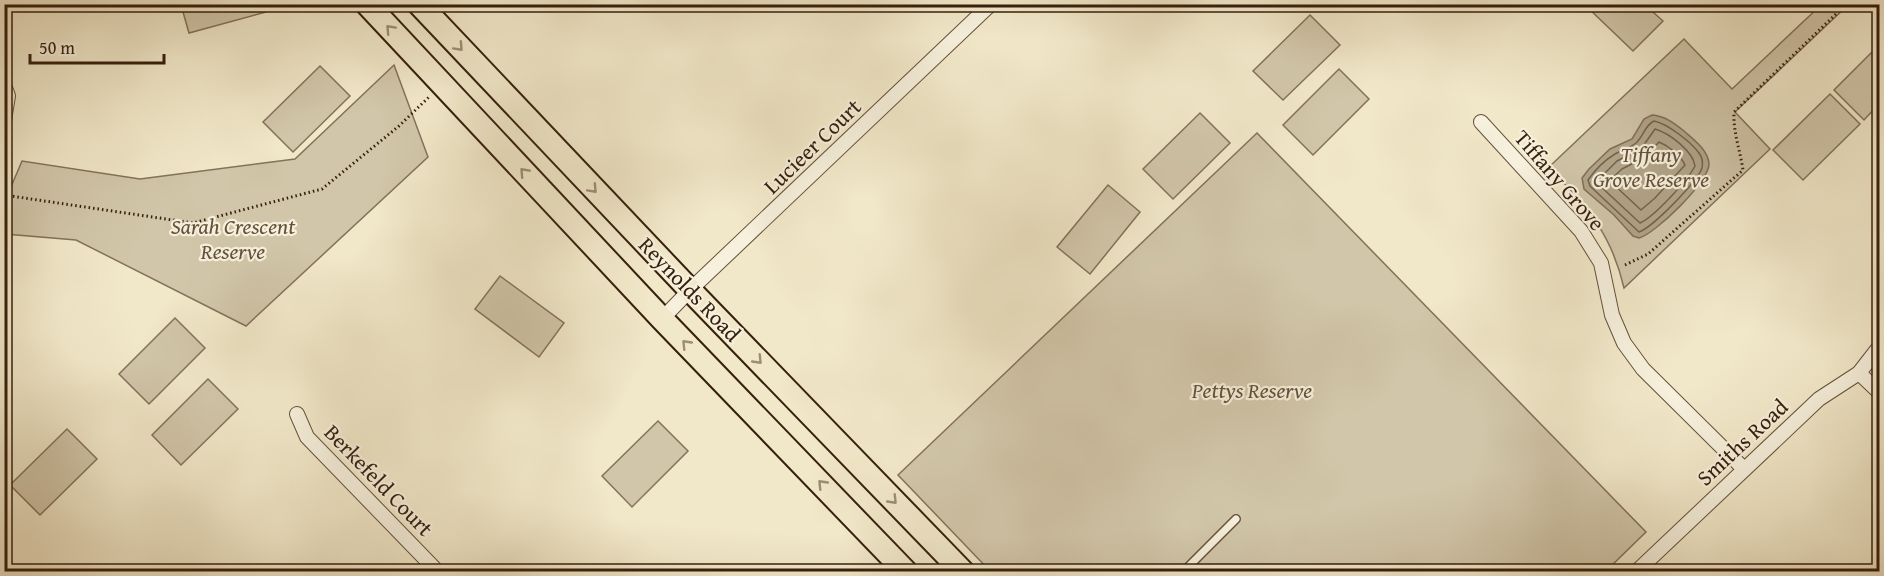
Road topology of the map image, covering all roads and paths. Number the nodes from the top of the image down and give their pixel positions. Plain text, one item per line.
1 (367, 4) edge
2 (419, 4) edge
3 (991, 4) edge
4 (1840, 4) edge
5 (4, 85) edge
6 (429, 97) dead end
7 (4, 120) edge
8 (1481, 122) dead end
9 (4, 195) edge
10 (1625, 265) dead end
11 (690, 290) junction
12 (662, 319) junction
13 (1880, 346) edge
14 (1859, 373) junction
15 (1880, 393) edge
16 (297, 414) dead end
17 (1743, 469) junction
18 (1236, 519) dead end
19 (431, 569) edge
20 (906, 572) edge
21 (963, 572) edge
22 (1183, 572) edge
23 (1636, 572) edge

12 -> 1 main road, Reynolds Road
2 -> 11 main road, Reynolds Road
3 - 11 street, Lucieer Court
4 - 10 path
5 - 7 street
6 - 9 path
8 - 17 street, Tiffany Grove
11 - 12 street, Lucieer Court
11 -> 21 main road, Reynolds Road
20 -> 12 main road, Reynolds Road
13 - 14 street, Smiths Road
14 - 15 street
14 - 17 street, Smiths Road
16 - 19 street, Berkefeld Court
17 - 23 street, Smiths Road
18 - 22 lane

